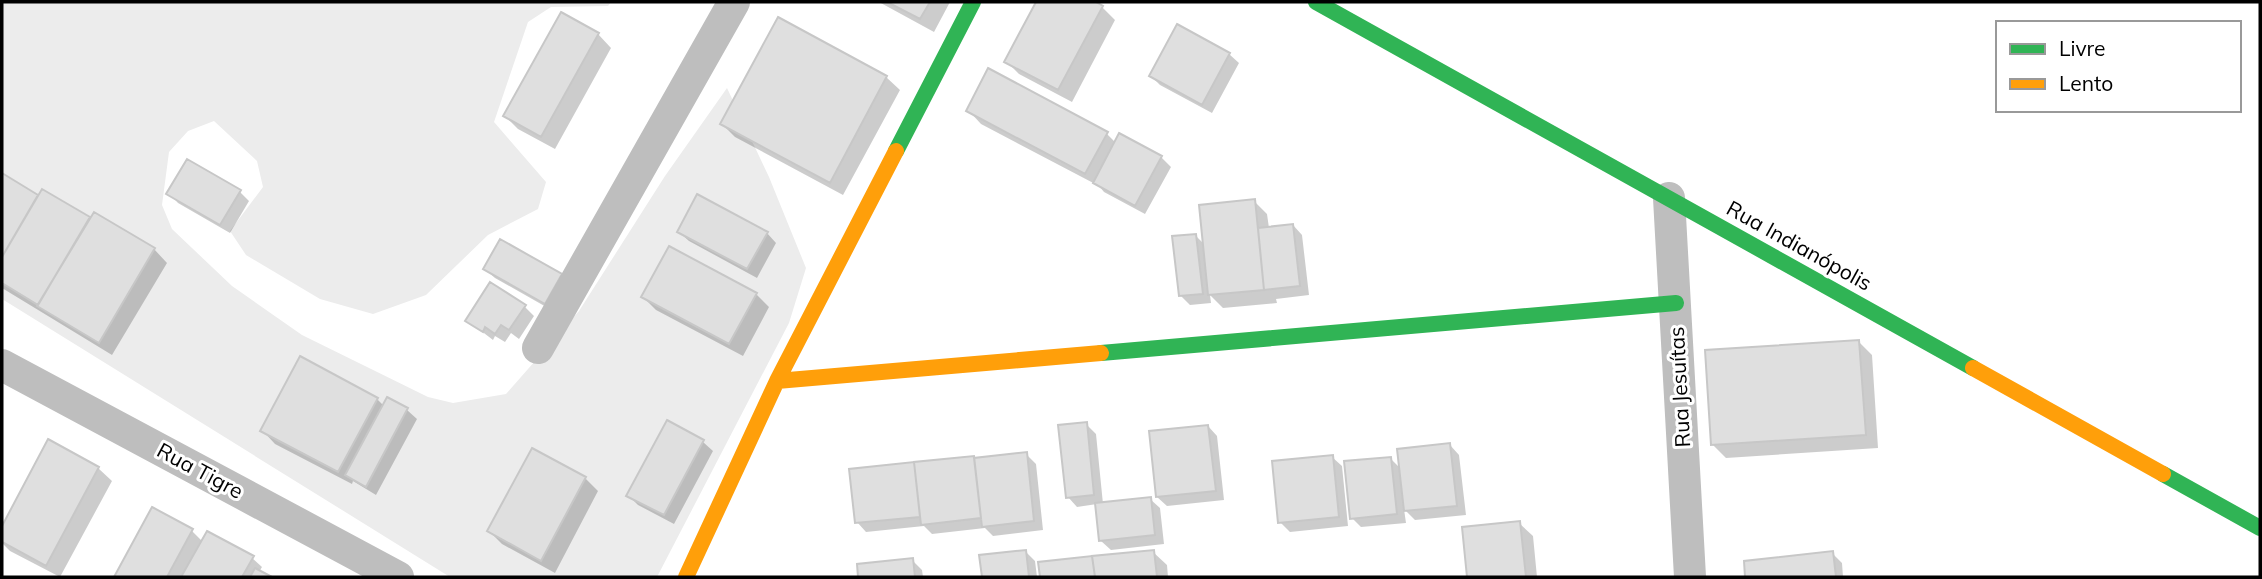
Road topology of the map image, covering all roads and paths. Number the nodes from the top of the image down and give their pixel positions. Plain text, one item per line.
1 (734, 2) edge
2 (973, 2) edge
3 (1316, 2) edge
4 (1669, 198) junction
5 (1676, 303) junction
6 (538, 348) dead end
7 (2, 365) edge
8 (777, 381) junction
9 (2260, 528) edge
10 (398, 577) edge
11 (686, 577) edge
12 (1690, 577) edge

1 - 6 street
2 - 8 street
3 - 4 street, Rua Indianópolis
4 - 5 street, Rua Jesuítas
4 - 9 street, Rua Indianópolis
5 - 8 street
5 - 12 street, Rua Jesuítas
7 - 10 street, Rua Tigre
8 - 11 street

